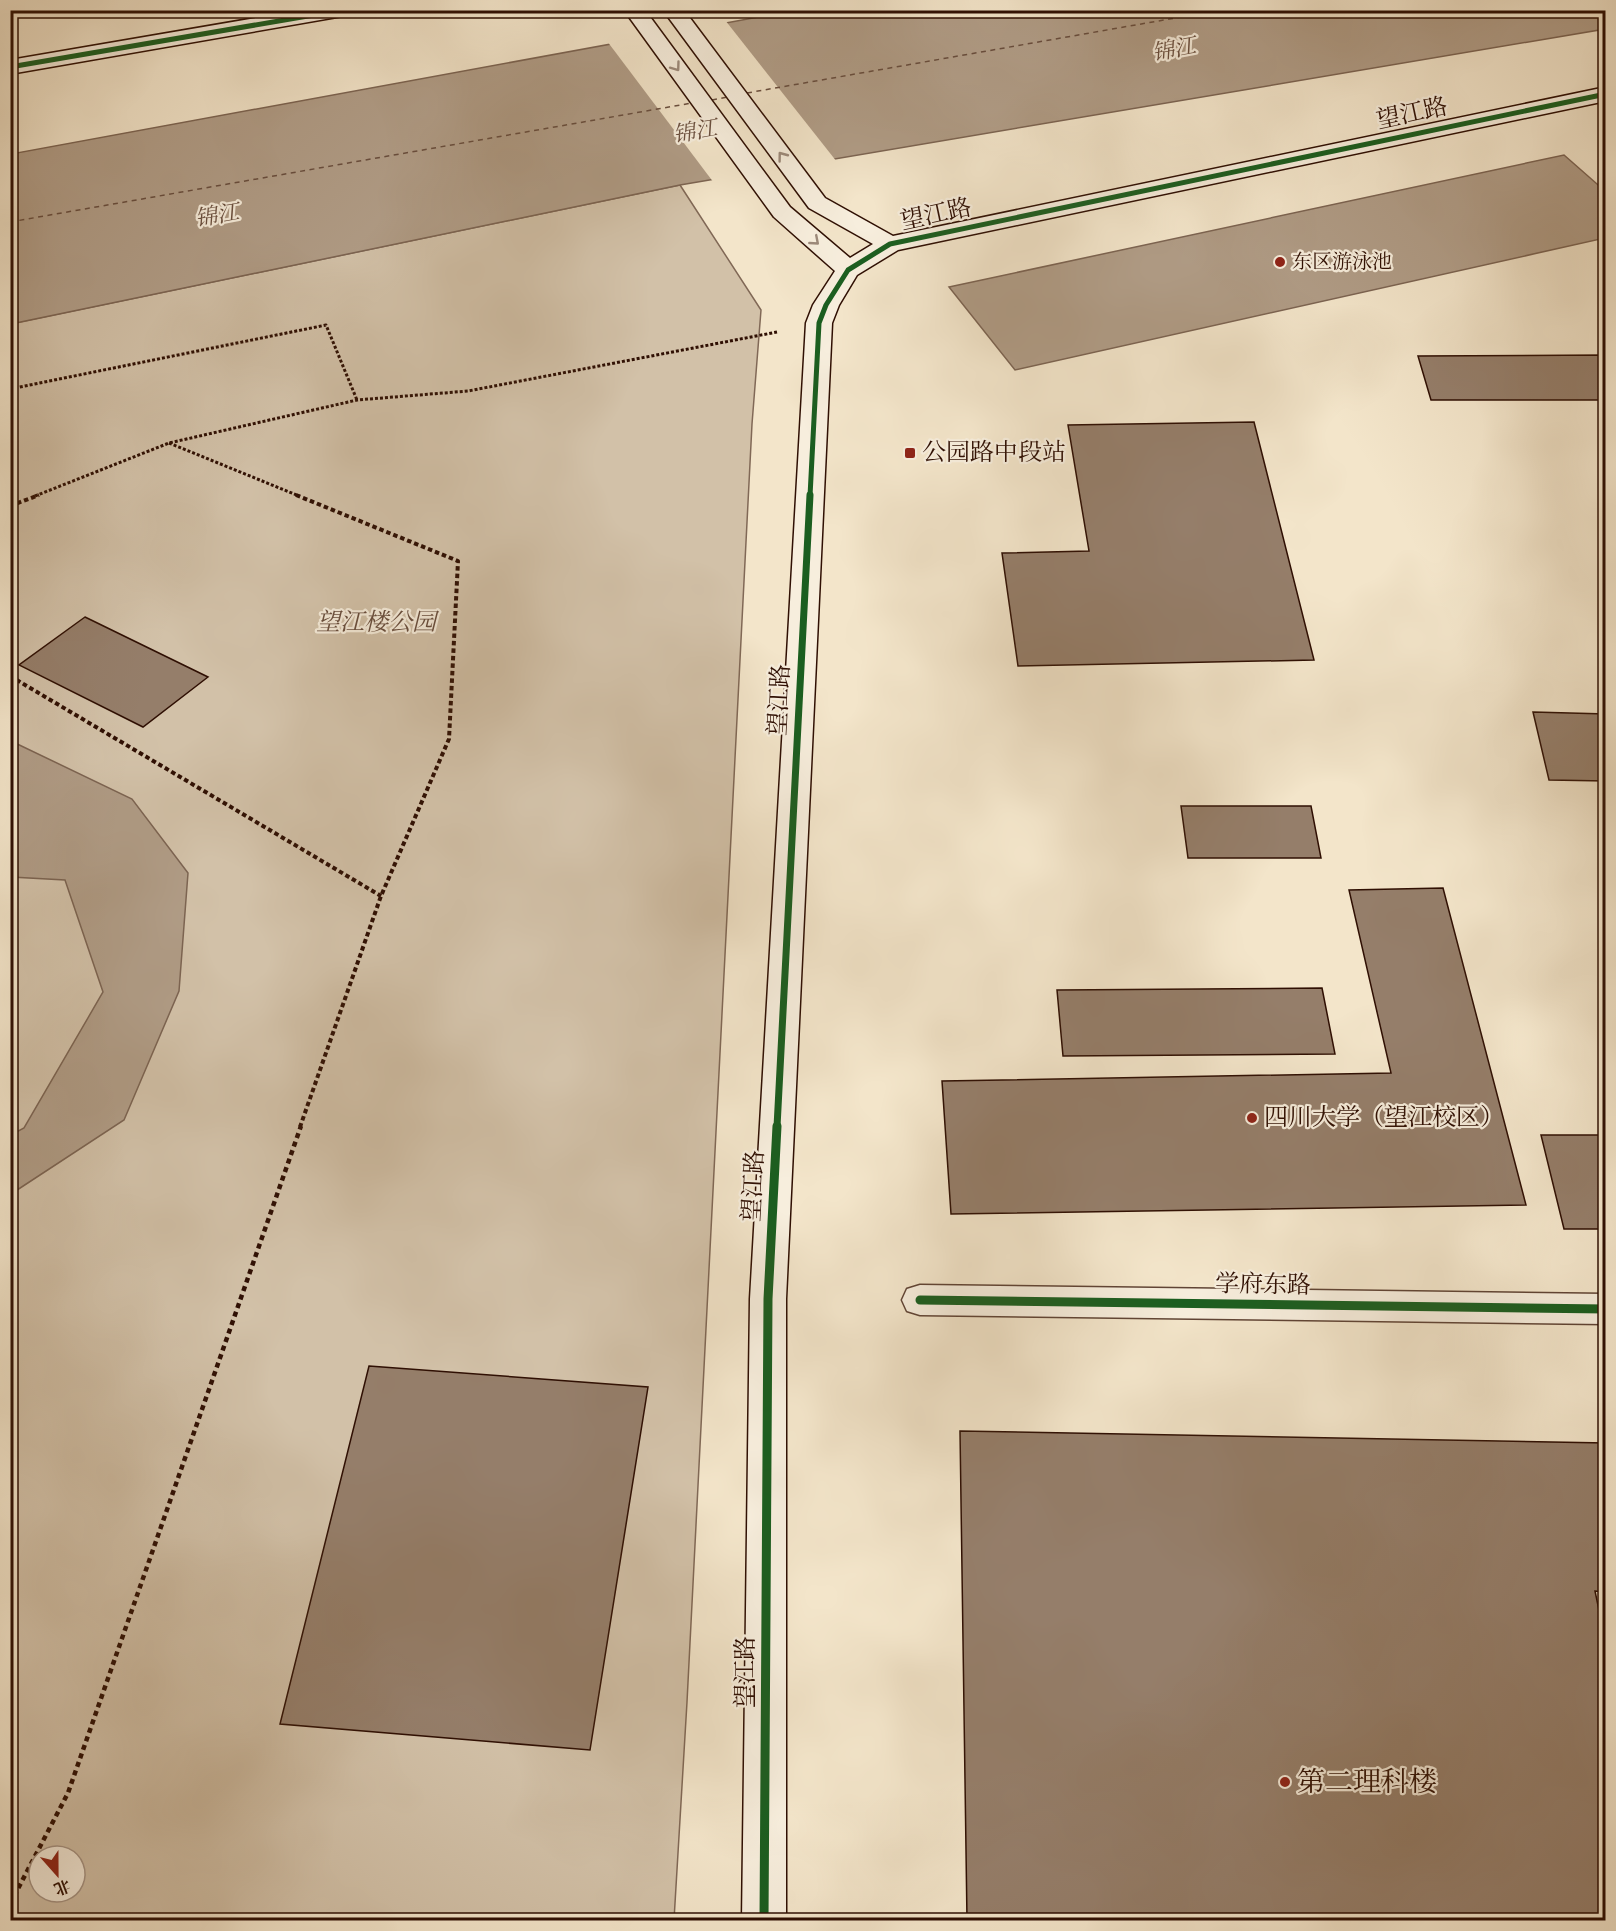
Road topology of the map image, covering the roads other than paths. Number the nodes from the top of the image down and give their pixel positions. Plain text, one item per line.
1 (343, 10) edge
2 (676, 13) edge
3 (638, 15) edge
4 (10, 67) edge
5 (1605, 93) edge
6 (890, 244) junction
7 (848, 270) junction
8 (921, 1300) dead end
9 (1605, 1309) edge
10 (764, 1920) edge

1 - 4 street
6 -> 2 street
3 -> 7 street
5 - 6 street, 望江路
6 - 7 street, 望江路
7 - 10 street, 望江路
8 - 9 street, 学府东路

